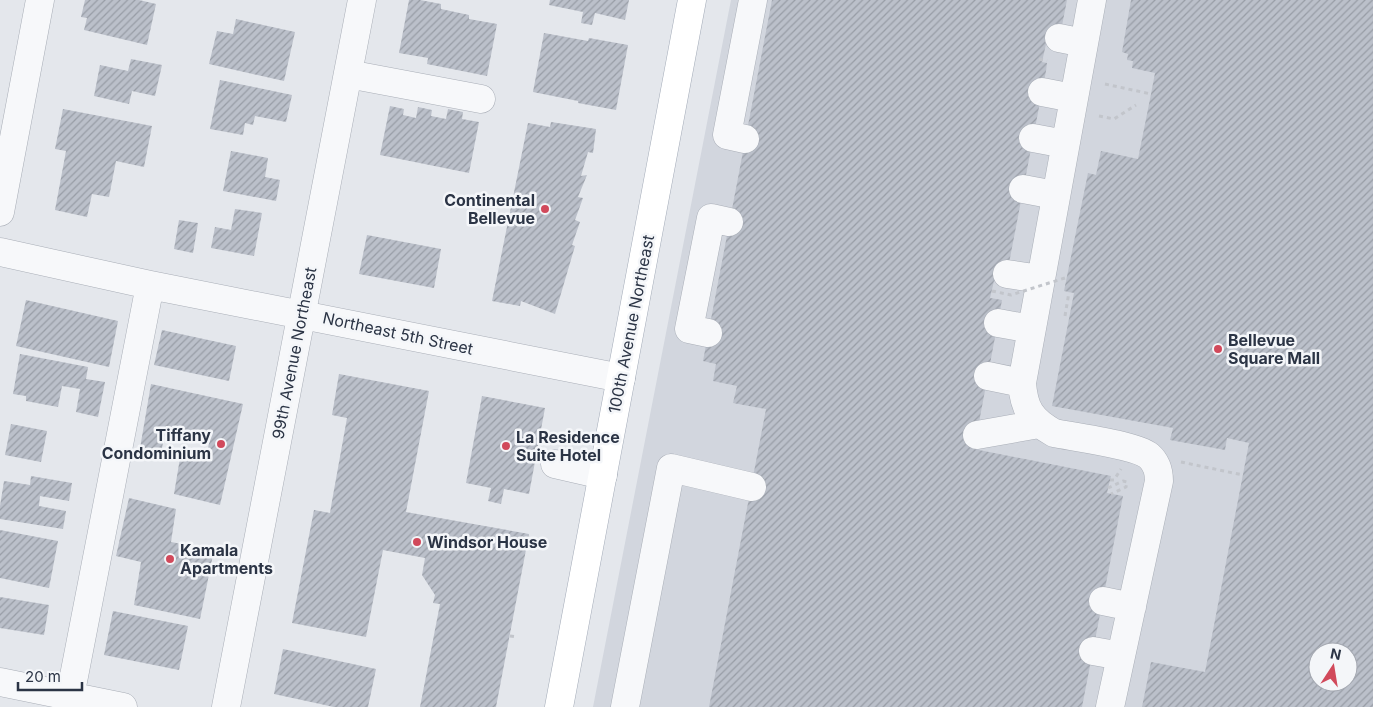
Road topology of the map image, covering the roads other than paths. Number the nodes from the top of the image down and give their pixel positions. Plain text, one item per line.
1 (40, 0) edge
2 (362, 0) edge
3 (692, 0) edge
4 (753, 0) edge
5 (1092, 0) edge
6 (348, 74) junction
7 (1042, 92) dead end
8 (1073, 98) junction
9 (481, 99) dead end
10 (1033, 138) dead end
11 (745, 139) dead end
12 (1065, 144) junction
13 (1024, 189) dead end
14 (1055, 195) junction
15 (0, 212) edge
16 (729, 222) dead end
17 (0, 252) edge
18 (1040, 279) junction
19 (1000, 282) road end
20 (150, 284) junction
21 (302, 314) junction
22 (998, 322) dead end
23 (1030, 329) junction
24 (708, 333) dead end
25 (988, 376) dead end
26 (621, 378) junction
27 (1022, 383) junction
28 (1039, 424) junction
29 (977, 435) dead end
30 (554, 464) dead end
31 (603, 475) junction
32 (752, 487) dead end
33 (1102, 601) dead end
34 (1132, 607) junction
35 (1093, 651) dead end
36 (1121, 656) junction
37 (0, 682) edge
38 (69, 702) edge
39 (123, 707) edge
40 (226, 707) edge
41 (559, 707) edge
42 (625, 707) edge
43 (1110, 707) edge

1 - 15 street
2 - 6 street, 99th Avenue Northeast
3 - 26 main road, 100th Avenue Northeast
4 - 11 street
5 - 8 street
6 - 9 street
6 - 21 street, 99th Avenue Northeast
7 - 8 street
8 - 12 street
10 - 12 street
12 - 14 street
13 - 14 street
14 - 18 street
16 - 24 street
17 - 20 street, Northeast 5th Street
18 - 19 street
18 - 23 street
20 - 21 street, Northeast 5th Street
20 - 38 street
21 - 26 street, Northeast 5th Street
21 - 40 street, 99th Avenue Northeast
22 - 23 street
23 - 27 street
25 - 27 street
26 - 31 main road, 100th Avenue Northeast
27 - 28 street
28 - 29 street
28 - 34 street
30 - 31 street
31 - 41 main road, 100th Avenue Northeast
32 - 42 street
33 - 34 street
34 - 36 street
35 - 36 street
36 - 43 street
37 - 38 street
38 - 39 street

